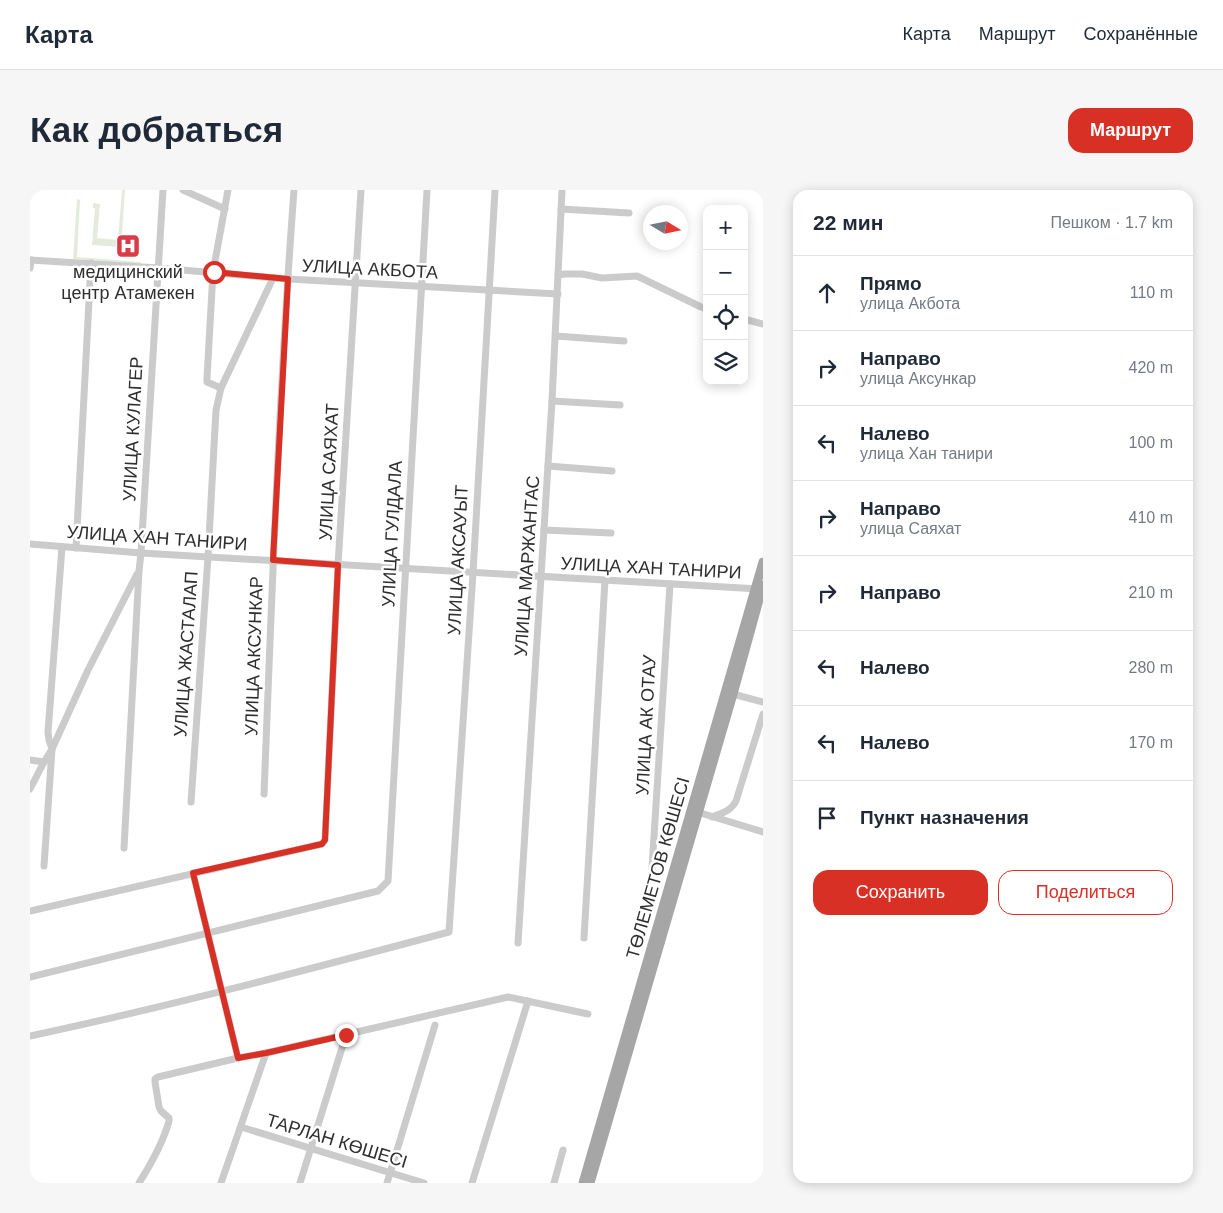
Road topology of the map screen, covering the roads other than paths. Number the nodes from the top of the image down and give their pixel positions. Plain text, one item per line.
1 (163, 190) edge
2 (183, 190) edge
3 (228, 190) edge
4 (294, 190) edge
5 (361, 190) edge
6 (427, 190) edge
7 (495, 190) edge
8 (562, 190) edge
9 (225, 209) junction
10 (561, 209) junction
11 (629, 213) dead end
12 (30, 260) edge
13 (91, 263) junction
14 (30, 268) edge
15 (158, 268) junction
16 (214, 272) junction
17 (558, 275) junction
18 (273, 278) junction
19 (288, 279) junction
20 (355, 283) junction
21 (422, 287) junction
22 (488, 290) junction
23 (558, 294) junction
24 (703, 307) edge
25 (748, 319) edge
26 (763, 324) edge
27 (556, 336) junction
28 (624, 340) dead end
29 (222, 388) junction
30 (552, 401) junction
31 (620, 405) dead end
32 (548, 466) junction
33 (612, 471) dead end
34 (544, 530) junction
35 (611, 533) dead end
36 (30, 544) edge
37 (62, 547) junction
38 (76, 548) junction
39 (141, 553) junction
40 (208, 557) junction
41 (273, 560) junction
42 (763, 562) edge
43 (338, 565) junction
44 (405, 569) junction
45 (139, 571) junction
46 (473, 573) junction
47 (540, 577) junction
48 (605, 580) junction
49 (670, 584) junction
50 (760, 588) edge
51 (733, 694) junction
52 (763, 702) edge
53 (763, 714) edge
54 (52, 749) junction
55 (30, 760) edge
56 (44, 762) junction
57 (30, 789) edge
58 (264, 794) dead end
59 (191, 802) dead end
60 (694, 811) junction
61 (712, 817) junction
62 (763, 832) edge
63 (124, 848) dead end
64 (44, 866) dead end
65 (652, 868) dead end
66 (193, 873) junction
67 (30, 911) edge
68 (207, 933) junction
69 (584, 938) dead end
70 (518, 943) dead end
71 (30, 977) edge
72 (222, 992) junction
73 (528, 1001) junction
74 (588, 1014) dead end
75 (435, 1025) dead end
76 (346, 1035) junction
77 (30, 1036) edge
78 (266, 1053) junction
79 (238, 1058) junction
80 (241, 1127) junction
81 (311, 1148) junction
82 (563, 1150) dead end
83 (391, 1173) junction
84 (139, 1183) edge
85 (221, 1183) edge
86 (300, 1183) edge
87 (387, 1183) edge
88 (424, 1183) edge
89 (472, 1183) edge
90 (554, 1183) edge
91 (583, 1183) edge
92 (590, 1183) edge

1 - 15 street, УЛИЦА КУЛАГЕР
2 - 9 street
3 - 9 street
4 - 19 street, УЛИЦА АКСУНКАР
5 - 20 street, УЛИЦА САЯХАТ
6 - 21 street, УЛИЦА ГУЛДАЛА
7 - 22 street, УЛИЦА АКСАУЫТ
8 - 10 street, УЛИЦА МАРЖАНТАС
9 - 16 street
10 - 11 street
10 - 17 street, УЛИЦА МАРЖАНТАС
12 - 13 street, УЛИЦА АКБОТА
12 - 14 street
13 - 15 street, УЛИЦА АКБОТА
13 - 38 street
15 - 16 street, УЛИЦА АКБОТА
15 - 39 street, УЛИЦА КУЛАГЕР
16 - 18 street, УЛИЦА АКБОТА
16 - 29 street
17 - 23 street, УЛИЦА МАРЖАНТАС
17 - 24 street
18 - 19 street, УЛИЦА АКБОТА
18 - 29 street, УЛИЦА ЖАСТАЛАП
19 - 20 street, УЛИЦА АКБОТА
19 - 41 street, УЛИЦА АКСУНКАР
20 - 21 street, УЛИЦА АКБОТА
20 - 43 street, УЛИЦА САЯХАТ
21 - 22 street, УЛИЦА АКБОТА
21 - 44 street, УЛИЦА ГУЛДАЛА
22 - 23 street, УЛИЦА АКБОТА
22 - 46 street, УЛИЦА АКСАУЫТ
23 - 27 street, УЛИЦА МАРЖАНТАС
25 - 26 street
27 - 28 street
27 - 30 street, УЛИЦА МАРЖАНТАС
29 - 40 street, УЛИЦА ЖАСТАЛАП
30 - 31 street
30 - 32 street, УЛИЦА МАРЖАНТАС
32 - 33 street
32 - 34 street, УЛИЦА МАРЖАНТАС
34 - 35 street
34 - 47 street, УЛИЦА МАРЖАНТАС
36 - 37 street, УЛИЦА ХАН ТАНИРИ
37 - 38 street, УЛИЦА ХАН ТАНИРИ
37 - 54 street
38 - 39 street, УЛИЦА ХАН ТАНИРИ
39 - 40 street, УЛИЦА ХАН ТАНИРИ
39 - 45 street, УЛИЦА КУЛАГЕР
40 - 41 street, УЛИЦА ХАН ТАНИРИ
40 - 59 street, УЛИЦА ЖАСТАЛАП
41 - 43 street, УЛИЦА ХАН ТАНИРИ
41 - 58 street, УЛИЦА АКСУНКАР
42 - 50 main road, ТӨЛЕМЕТОВ КӨШЕСІ
43 - 44 street, УЛИЦА ХАН ТАНИРИ
43 - 66 street, УЛИЦА САЯХАТ
44 - 46 street, УЛИЦА ХАН ТАНИРИ
44 - 68 street, УЛИЦА ГУЛДАЛА
45 - 54 street
45 - 63 street, УЛИЦА КУЛАГЕР
46 - 47 street, УЛИЦА ХАН ТАНИРИ
46 - 72 street, УЛИЦА АКСАУЫТ
47 - 48 street, УЛИЦА ХАН ТАНИРИ
47 - 70 street, УЛИЦА МАРЖАНТАС
48 - 49 street, УЛИЦА ХАН ТАНИРИ
48 - 69 street
49 - 50 street, УЛИЦА ХАН ТАНИРИ
49 - 65 street, УЛИЦА АК ОТАУ
50 - 51 main road, ТӨЛЕМЕТОВ КӨШЕСІ
50 - 60 main road, ТӨЛЕМЕТОВ КӨШЕСІ
51 - 52 street
51 - 60 main road, ТӨЛЕМЕТОВ КӨШЕСІ
53 - 61 street
54 - 56 street
54 - 64 street
55 - 56 street
56 - 57 street
60 - 61 street
60 - 91 main road, ТӨЛЕМЕТОВ КӨШЕСІ
60 - 92 main road, ТӨЛЕМЕТОВ КӨШЕСІ
61 - 62 street
66 - 67 street
66 - 68 street
68 - 71 street
68 - 72 street
72 - 77 street
72 - 79 street
73 - 74 street
73 - 76 street
73 - 89 street
75 - 83 street
76 - 78 street
76 - 81 street
78 - 79 street
78 - 80 street
79 - 84 street
80 - 81 street, ТАРЛАН КӨШЕСІ
80 - 85 street
81 - 83 street, ТАРЛАН КӨШЕСІ
81 - 86 street
82 - 90 street
83 - 87 street
83 - 88 street, ТАРЛАН КӨШЕСІ

